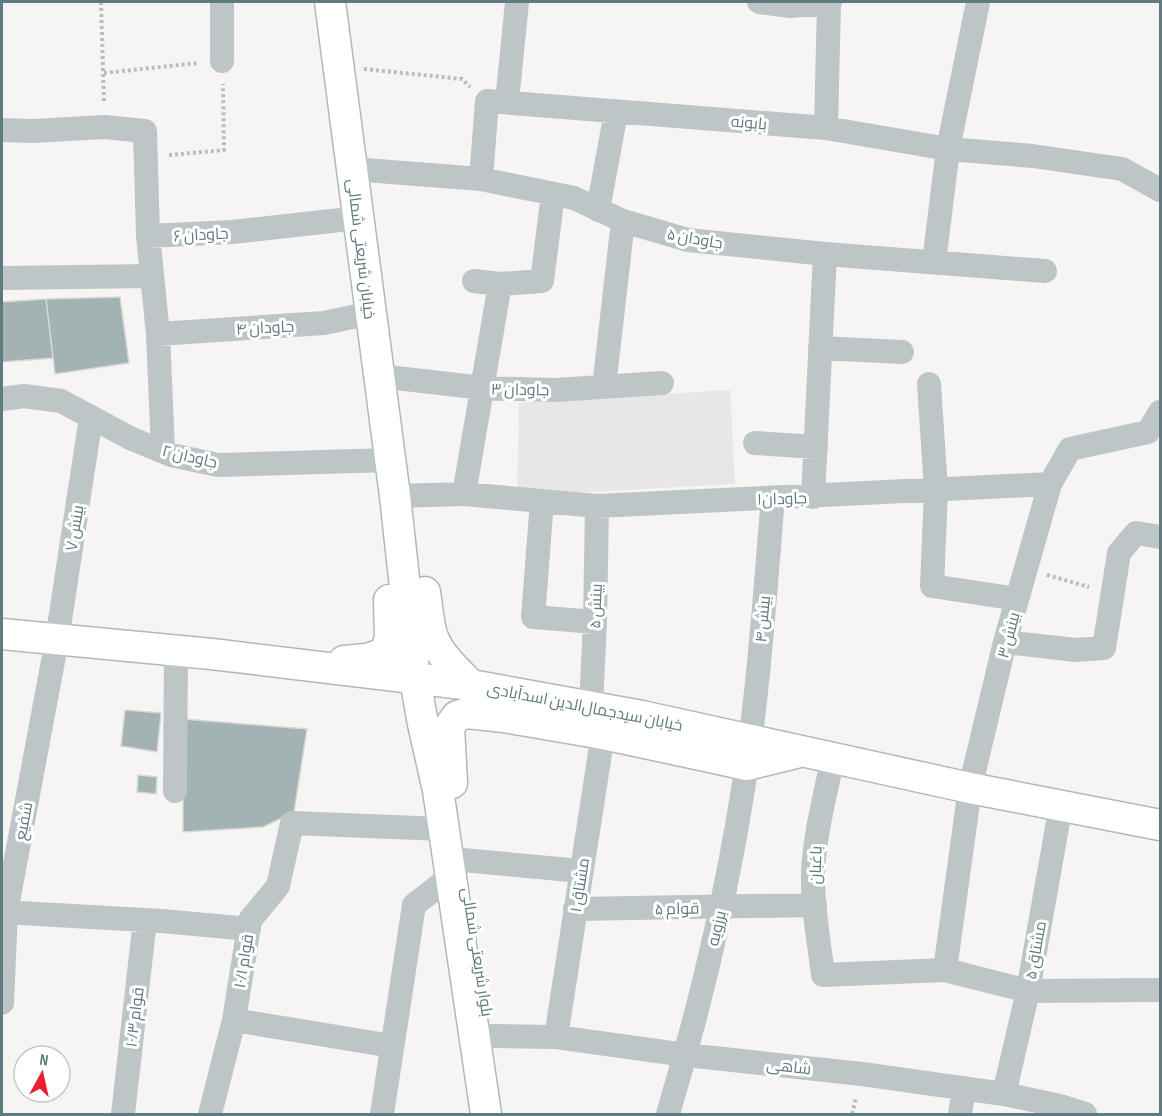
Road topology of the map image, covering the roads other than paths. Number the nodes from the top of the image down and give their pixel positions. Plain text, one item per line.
1 (222, 2) edge
2 (330, 2) edge
3 (517, 2) edge
4 (759, 2) edge
5 (830, 2) edge
6 (978, 2) edge
7 (222, 61) road end
8 (497, 102) junction
9 (616, 112) junction
10 (826, 128) junction
11 (2, 130) edge
12 (948, 148) junction
13 (352, 169) junction
14 (481, 179) junction
15 (1161, 190) edge
16 (553, 194) junction
17 (598, 210) junction
18 (358, 218) junction
19 (623, 221) junction
20 (148, 236) junction
21 (825, 254) junction
22 (934, 262) junction
23 (1045, 271) dead end
24 (151, 276) junction
25 (2, 278) edge
26 (474, 280) dead end
27 (500, 284) junction
28 (371, 313) junction
29 (158, 334) junction
30 (820, 348) junction
31 (902, 352) dead end
32 (379, 376) junction
33 (662, 383) dead end
34 (929, 384) dead end
35 (604, 387) junction
36 (483, 388) junction
37 (2, 399) edge
38 (1161, 412) edge
39 (92, 417) junction
40 (755, 443) dead end
41 (816, 447) junction
42 (163, 451) junction
43 (390, 460) junction
44 (1050, 484) junction
45 (936, 490) junction
46 (464, 494) junction
47 (395, 496) junction
48 (813, 497) junction
49 (773, 498) junction
50 (542, 501) junction
51 (597, 507) junction
52 (1161, 537) edge
53 (1017, 599) junction
54 (595, 622) junction
55 (2, 634) edge
56 (57, 640) junction
57 (1005, 642) junction
58 (176, 651) junction
59 (307, 665) junction
60 (416, 679) junction
61 (471, 685) junction
62 (591, 706) junction
63 (603, 734) junction
64 (749, 752) junction
65 (833, 758) junction
66 (970, 788) junction
67 (445, 789) junction
68 (175, 791) dead end
69 (1061, 805) junction
70 (1161, 825) edge
71 (443, 829) junction
72 (457, 868) junction
73 (581, 871) junction
74 (815, 905) junction
75 (722, 907) junction
76 (575, 909) junction
77 (4, 912) edge
78 (145, 920) junction
79 (249, 929) junction
80 (945, 970) junction
81 (1161, 990) edge
82 (1028, 991) junction
83 (2, 1003) edge
84 (234, 1020) junction
85 (491, 1036) junction
86 (556, 1037) junction
87 (392, 1046) junction
88 (686, 1055) junction
89 (964, 1088) junction
90 (1004, 1094) junction
91 (1059, 1110) edge
92 (123, 1114) edge
93 (210, 1114) edge
94 (382, 1114) edge
95 (486, 1114) edge
96 (504, 1114) edge
97 (668, 1114) edge
98 (960, 1114) edge
99 (1085, 1114) edge

1 - 7 street
2 - 13 main road, خیابان شریعتی شمالی
3 - 8 street
4 - 5 street
5 - 10 street
6 - 12 street
8 - 9 street, بابونه
8 - 14 street
9 - 10 street, بابونه
9 - 17 street
10 - 12 street, بابونه
11 - 20 street
12 - 15 street, بابونه
12 - 22 street
13 - 14 street, جاودان ۵
13 - 18 main road, خیابان شریعتی شمالی
14 - 16 street, جاودان ۵
16 - 17 street, جاودان ۵
16 - 27 street
17 - 19 street, جاودان ۵
18 - 20 street, جاودان ۶
18 - 28 main road, خیابان شریعتی شمالی
19 - 21 street, جاودان ۵
19 - 35 street
20 - 24 street
21 - 22 street, جاودان ۵
21 - 30 street
22 - 23 street, جاودان ۵
24 - 25 street
24 - 29 street
26 - 27 street
27 - 36 street
28 - 29 street, جاودان ۴
28 - 32 main road, خیابان شریعتی شمالی
29 - 42 street
30 - 31 street
30 - 41 street
32 - 36 street, جاودان ۳
32 - 43 main road, خیابان شریعتی شمالی
33 - 35 street, جاودان ۳
34 - 45 street
35 - 36 street, جاودان ۳
36 - 46 street
37 - 39 street, جاودان ۲
38 - 44 street
39 - 42 street, جاودان ۲
39 - 56 street, بینش ۷
40 - 41 street
41 - 48 street
42 - 43 street, جاودان ۲
43 - 47 main road, خیابان شریعتی شمالی
44 - 45 street, جاودان۱
44 - 53 street, بینش ۳
45 - 48 street, جاودان۱
45 - 53 street
46 - 47 street, جاودان۱
46 - 50 street, جاودان۱
47 - 59 main road
47 - 60 main road, خیابان شریعتی شمالی
47 - 61 main road
48 - 49 street, جاودان۱
49 - 51 street, جاودان۱
49 - 64 street, بینش ۴
50 - 51 street, جاودان۱
50 - 54 street
51 - 54 street, بینش ۵
52 - 57 street
53 - 57 street, بینش ۳
54 - 62 street, بینش ۵
55 - 56 main road, خیابان سیدجمال‌الدین اسدآبادی
56 - 58 main road, خیابان سیدجمال‌الدین اسدآبادی
56 - 77 street, شفیع
57 - 66 street, بینش ۳
58 - 59 main road, خیابان سیدجمال‌الدین اسدآبادی
58 - 68 street
59 - 60 main road, خیابان سیدجمال‌الدین اسدآبادی
60 - 61 main road, خیابان سیدجمال‌الدین اسدآبادی
60 - 67 main road, خیابان شریعتی شمالی
61 - 62 main road, خیابان سیدجمال‌الدین اسدآبادی
62 - 64 main road, خیابان سیدجمال‌الدین اسدآبادی
63 - 64 main road
63 - 67 main road
63 - 73 street, مشتاق ۱
64 - 65 main road, خیابان سیدجمال‌الدین اسدآبادی
64 - 75 street, برزویه
65 - 66 main road, خیابان سیدجمال‌الدین اسدآبادی
65 - 74 street, باغبان
66 - 69 main road, خیابان سیدجمال‌الدین اسدآبادی
66 - 80 street, بینش ۳
67 - 71 main road, بلوار شریعتی شمالی
67 - 72 main road, بلوار شریعتی شمالی
69 - 70 main road, خیابان سیدجمال‌الدین اسدآبادی
69 - 82 street, مشتاق ۵
71 - 72 main road, بلوار شریعتی شمالی
71 - 79 street, قوام ۱۰/۱
72 - 73 street
72 - 85 main road, بلوار شریعتی شمالی
72 - 87 street
72 - 95 main road, بلوار شریعتی شمالی
73 - 76 street, مشتاق ۱
74 - 75 street, قوام ۵
74 - 80 street, باغبان
75 - 76 street, قوام ۵
75 - 88 street, برزویه
76 - 86 street, مشتاق ۱
77 - 78 street
77 - 83 street, شفیع
78 - 79 street
78 - 92 street, قوام ۱۰/۳
79 - 84 street, قوام ۱۰/۱
80 - 82 street
81 - 82 street
82 - 90 street, مشتاق ۵
84 - 87 street
84 - 93 street, قوام ۱۰/۱
85 - 86 street, شاهی
85 - 96 main road, بلوار شریعتی شمالی
86 - 88 street, شاهی
87 - 94 street
88 - 89 street, شاهی
88 - 97 street, برزویه
89 - 90 street, شاهی
89 - 98 street
90 - 91 street, شاهی
91 - 99 street, شاهی

